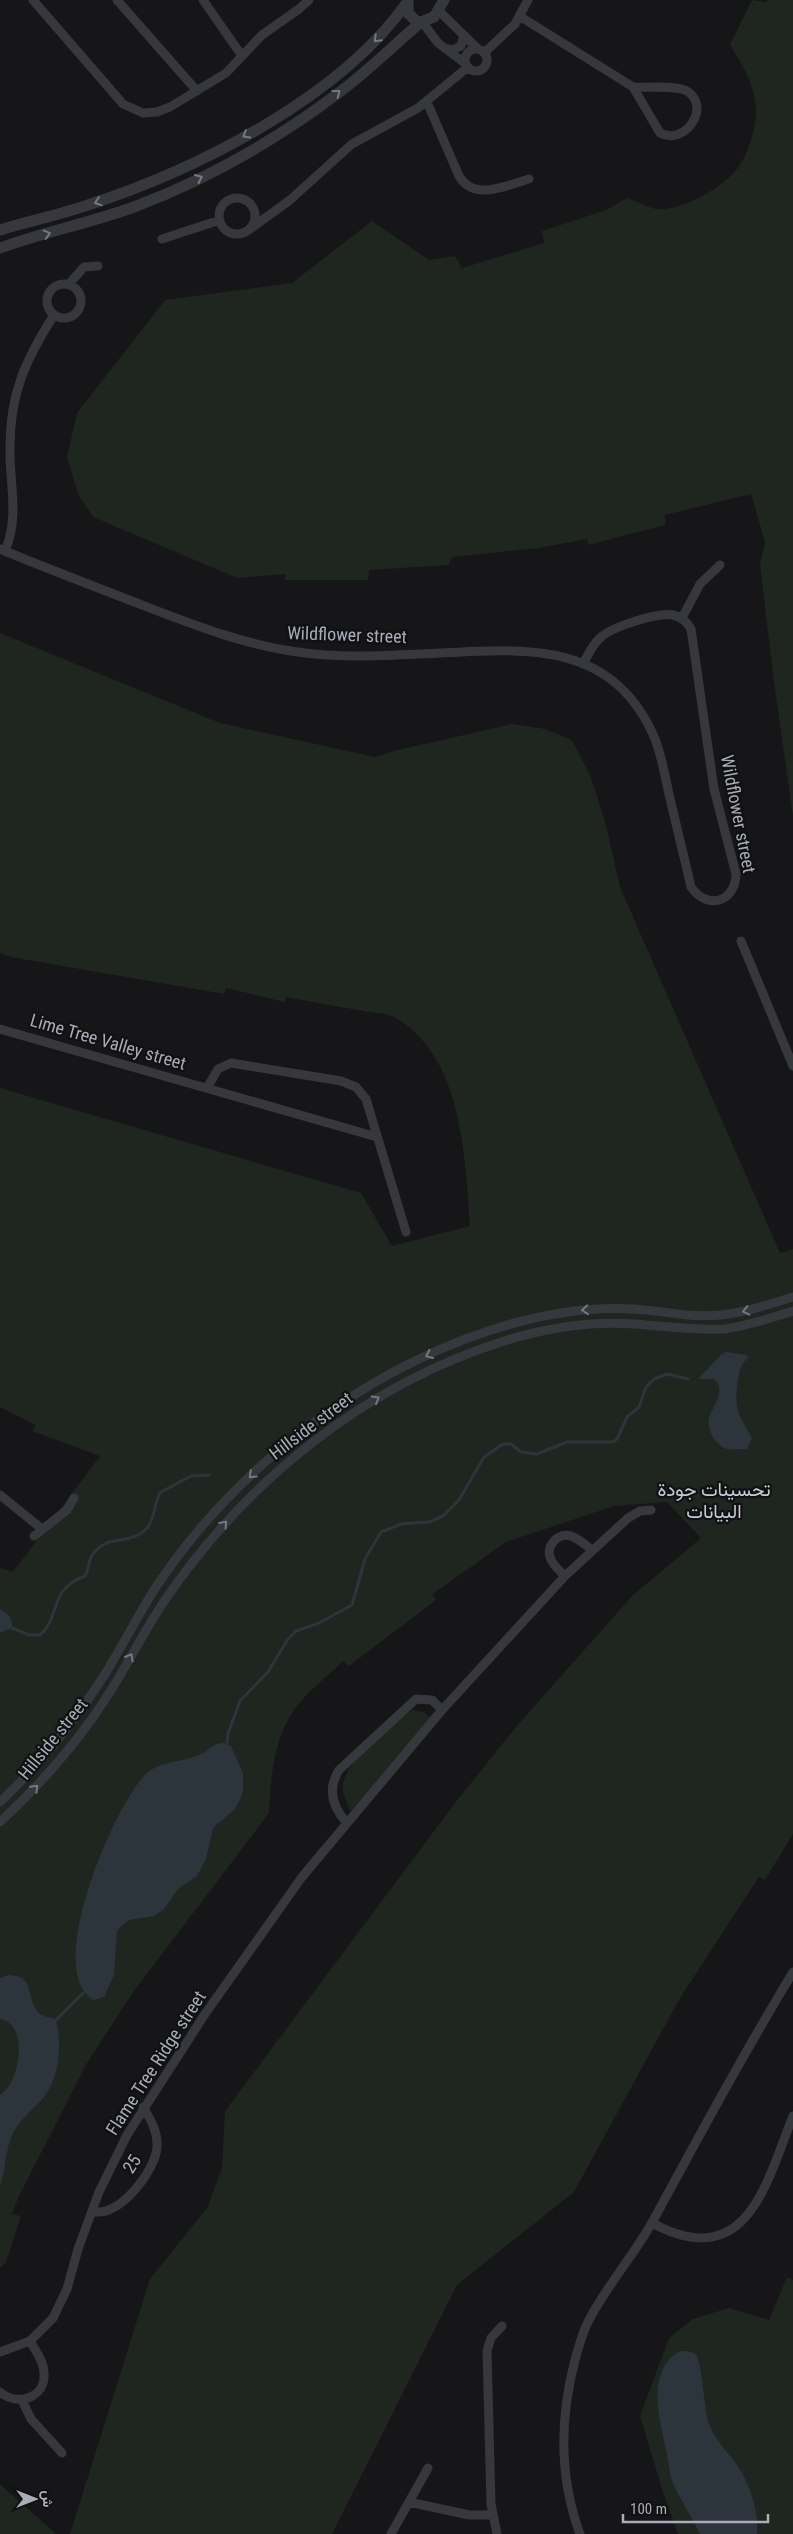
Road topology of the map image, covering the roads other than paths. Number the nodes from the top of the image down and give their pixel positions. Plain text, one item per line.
1 (33, 0) edge
2 (117, 0) edge
3 (203, 0) edge
4 (309, 0) edge
5 (528, 0) edge
6 (408, 1) edge
7 (439, 5) edge
8 (521, 17) junction
9 (422, 23) junction
10 (464, 35) junction
11 (450, 51) junction
12 (481, 51) junction
13 (242, 56) junction
14 (467, 65) junction
15 (633, 87) junction
16 (197, 91) junction
17 (427, 102) junction
18 (529, 179) dead end
19 (254, 209) junction
20 (279, 209) junction
21 (220, 220) junction
22 (250, 229) junction
23 (0, 230) edge
24 (162, 239) dead end
25 (0, 248) edge
26 (98, 266) dead end
27 (69, 284) junction
28 (54, 315) junction
29 (2, 550) edge
30 (720, 565) dead end
31 (682, 618) junction
32 (583, 664) junction
33 (741, 941) dead end
34 (0, 1028) edge
35 (793, 1066) edge
36 (207, 1088) junction
37 (377, 1137) junction
38 (406, 1232) dead end
39 (793, 1297) edge
40 (793, 1311) edge
41 (404, 1367) junction
42 (411, 1380) junction
43 (0, 1496) edge
44 (74, 1498) dead end
45 (651, 1510) dead end
46 (42, 1529) junction
47 (34, 1536) dead end
48 (592, 1550) junction
49 (565, 1576) junction
50 (442, 1710) junction
51 (0, 1802) edge
52 (0, 1822) edge
53 (346, 1822) junction
54 (793, 1972) edge
55 (143, 2107) junction
56 (793, 2116) edge
57 (92, 2211) junction
58 (652, 2222) junction
59 (502, 2326) dead end
60 (30, 2340) junction
61 (0, 2352) edge
62 (0, 2392) edge
63 (22, 2400) junction
64 (62, 2453) dead end
65 (428, 2468) dead end
66 (409, 2502) junction
67 (493, 2515) junction
68 (391, 2534) edge
69 (497, 2534) edge
70 (580, 2534) edge

1 - 16 street
2 - 16 street
3 - 13 street
4 - 13 street
5 - 8 street
6 - 9 street
6 -> 23 street
7 - 9 street
7 - 10 street
8 - 12 street
8 - 15 street
9 - 11 street
25 -> 9 street
10 - 11 street
10 - 12 street
11 - 14 street
12 - 14 street
12 - 14 street
13 - 16 street
14 - 17 street
15 - 15 street
17 - 18 street
17 - 20 street
19 - 20 street
19 - 21 street
19 - 22 street
20 - 22 street
21 - 22 street
21 - 24 street
26 - 27 street
27 - 28 street
27 - 28 street
28 - 29 street, Wildflower street
29 - 32 street, Wildflower street
30 - 31 street
31 - 32 street
31 - 32 street, Wildflower street
33 - 35 street
34 - 36 street, Lime Tree Valley street
36 - 37 street, Lime Tree Valley street
36 - 37 street
37 - 38 street
39 -> 41 street, Hillside street
40 - 42 street, Hillside street
41 - 42 street
41 -> 51 street, Hillside street
52 -> 42 street, Hillside street
43 - 46 street
44 - 46 street
45 - 48 street, Flame Tree Ridge street
46 - 47 street
48 - 49 street, Flame Tree Ridge street
48 - 49 street
49 - 50 street, Flame Tree Ridge street
50 - 53 street, Flame Tree Ridge street
50 - 53 street
53 - 55 street, Flame Tree Ridge street
54 - 58 street
55 - 57 street, Flame Tree Ridge street
55 - 57 street, 25
56 - 58 street
57 - 60 street, Flame Tree Ridge street
58 - 70 street
59 - 67 street
60 - 61 street, Flame Tree Ridge street
60 - 63 street
62 - 63 street
63 - 64 street
65 - 66 street
66 - 67 street
66 - 68 street
67 - 69 street

